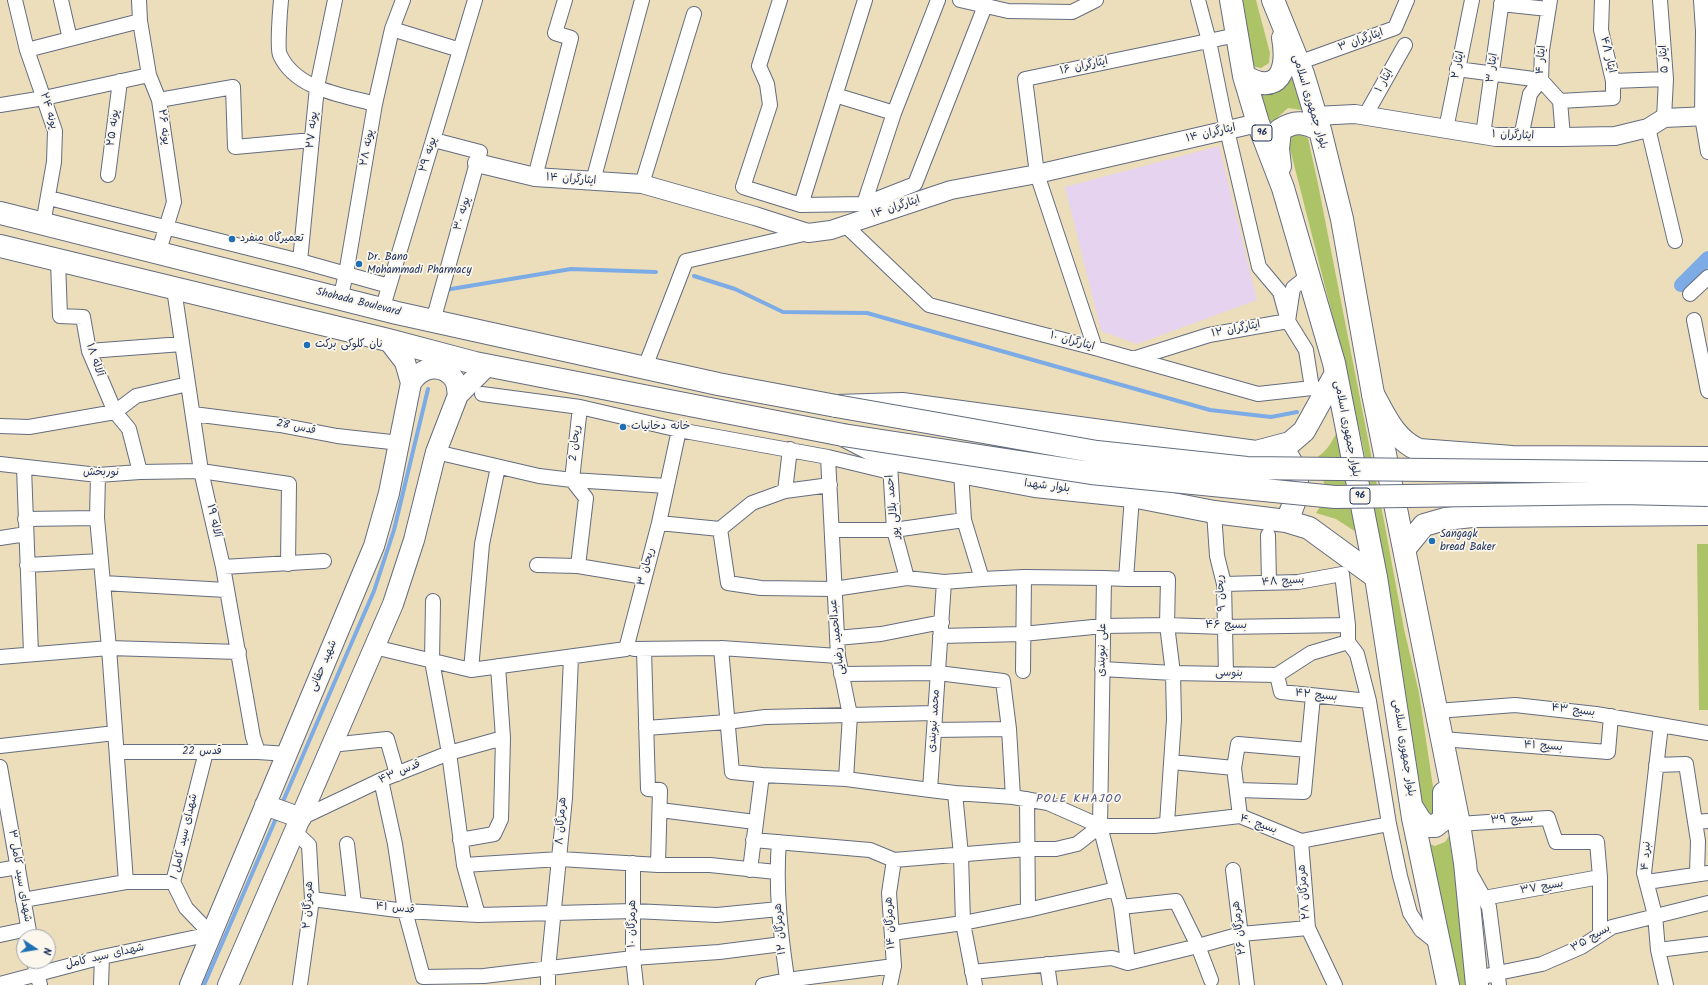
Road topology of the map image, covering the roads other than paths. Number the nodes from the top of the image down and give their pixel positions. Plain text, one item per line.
1 (15, 0) edge
2 (61, 0) edge
3 (139, 0) edge
4 (281, 0) edge
5 (335, 0) edge
6 (403, 0) edge
7 (475, 0) edge
8 (565, 0) edge
9 (642, 0) edge
10 (780, 0) edge
11 (865, 0) edge
12 (938, 0) edge
13 (960, 0) edge
14 (1096, 0) edge
15 (1198, 0) edge
16 (1231, 0) edge
17 (1406, 0) edge
18 (1472, 0) edge
19 (1602, 0) edge
20 (1660, 0) edge
21 (1701, 0) edge
22 (1502, 2) edge
23 (1275, 3) edge
24 (1549, 4) edge
25 (1010, 5) edge
26 (985, 6) junction
27 (694, 14) dead end
28 (140, 21) junction
29 (392, 29) junction
30 (1237, 35) junction
31 (70, 39) junction
32 (1209, 41) junction
33 (1405, 45) dead end
34 (27, 50) junction
35 (460, 50) junction
36 (1298, 63) junction
37 (1458, 69) junction
38 (1492, 74) junction
39 (149, 75) junction
40 (1244, 76) junction
41 (1666, 79) junction
42 (1541, 80) junction
43 (120, 81) junction
44 (1613, 81) junction
45 (317, 87) junction
46 (836, 95) junction
47 (44, 98) junction
48 (159, 100) junction
49 (1560, 101) junction
50 (376, 104) junction
51 (0, 105) edge
52 (894, 113) junction
53 (1365, 116) junction
54 (1705, 116) edge
55 (1664, 118) junction
56 (1258, 123) junction
57 (1318, 123) junction
58 (1648, 128) junction
59 (1446, 129) junction
60 (1227, 130) junction
61 (1483, 135) junction
62 (1521, 137) junction
63 (1563, 137) junction
64 (312, 140) junction
65 (434, 140) junction
66 (1708, 152) edge
67 (477, 163) junction
68 (1037, 174) junction
69 (108, 175) dead end
70 (535, 177) junction
71 (593, 181) junction
72 (642, 184) junction
73 (1283, 188) junction
74 (48, 198) junction
75 (864, 204) junction
76 (801, 205) junction
77 (0, 213) edge
78 (43, 224) junction
79 (845, 226) junction
80 (166, 227) junction
81 (808, 233) junction
82 (1675, 241) dead end
83 (0, 246) edge
84 (158, 254) junction
85 (58, 261) junction
86 (300, 261) junction
87 (346, 274) junction
88 (1309, 275) junction
89 (1708, 277) edge
90 (389, 286) junction
91 (174, 289) junction
92 (1690, 294) dead end
93 (340, 299) junction
94 (382, 310) junction
95 (1694, 320) dead end
96 (433, 321) junction
97 (1288, 321) junction
98 (388, 340) junction
99 (182, 344) junction
100 (1094, 348) junction
101 (89, 351) junction
102 (1134, 359) junction
103 (488, 366) junction
104 (645, 367) junction
105 (411, 383) junction
106 (188, 384) junction
107 (1325, 384) junction
108 (1708, 392) edge
109 (482, 394) dead end
110 (1374, 394) junction
111 (458, 395) junction
112 (836, 406) junction
113 (580, 407) junction
114 (115, 412) junction
115 (193, 414) junction
116 (0, 426) edge
117 (679, 430) junction
118 (843, 435) junction
119 (400, 443) junction
120 (1279, 446) junction
121 (790, 449) junction
122 (436, 452) junction
123 (1472, 455) junction
124 (828, 457) junction
125 (1708, 458) edge
126 (0, 464) edge
127 (890, 466) junction
128 (498, 467) junction
129 (24, 468) junction
130 (202, 471) junction
131 (140, 472) junction
132 (961, 472) junction
133 (1708, 473) edge
134 (98, 475) junction
135 (572, 480) junction
136 (830, 485) junction
137 (667, 486) junction
138 (785, 491) junction
139 (1708, 495) edge
140 (1132, 496) junction
141 (1214, 512) junction
142 (1708, 514) edge
143 (1472, 516) junction
144 (97, 518) junction
145 (25, 519) junction
146 (964, 520) junction
147 (1286, 521) junction
148 (659, 523) junction
149 (720, 529) junction
150 (832, 530) junction
151 (894, 530) junction
152 (26, 534) junction
153 (1268, 535) dead end
154 (0, 538) edge
155 (1405, 548) junction
156 (101, 561) junction
157 (324, 561) dead end
158 (288, 564) junction
159 (27, 565) junction
160 (537, 565) dead end
161 (224, 566) junction
162 (578, 566) junction
163 (644, 576) junction
164 (1024, 577) junction
165 (1376, 577) junction
166 (907, 578) junction
167 (1104, 578) junction
168 (1126, 578) junction
169 (982, 579) junction
170 (944, 582) junction
171 (103, 583) junction
172 (1269, 583) junction
173 (1224, 584) junction
174 (834, 589) junction
175 (226, 590) junction
176 (434, 600) dead end
177 (1167, 625) junction
178 (1348, 625) junction
179 (1103, 626) junction
180 (1224, 627) junction
181 (941, 629) junction
182 (1023, 634) junction
183 (837, 638) junction
184 (1348, 642) junction
185 (374, 647) junction
186 (109, 648) junction
187 (721, 648) junction
188 (626, 649) junction
189 (644, 650) junction
190 (239, 652) junction
191 (31, 654) junction
192 (838, 656) junction
193 (0, 657) edge
194 (571, 657) junction
195 (432, 661) junction
196 (498, 666) junction
197 (1102, 669) junction
198 (471, 670) junction
199 (1023, 671) dead end
200 (938, 672) junction
201 (1173, 673) junction
202 (841, 674) junction
203 (1226, 674) junction
204 (1277, 675) junction
205 (1313, 696) junction
206 (1369, 701) junction
207 (1437, 711) junction
208 (936, 713) junction
209 (850, 715) junction
210 (1611, 716) junction
211 (726, 722) junction
212 (1661, 725) junction
213 (646, 728) junction
214 (1009, 729) junction
215 (934, 730) junction
216 (115, 733) junction
217 (1708, 733) edge
218 (503, 738) junction
219 (1442, 739) junction
220 (332, 745) junction
221 (0, 746) edge
222 (1308, 750) junction
223 (117, 752) junction
224 (206, 752) junction
225 (258, 752) junction
226 (449, 753) junction
227 (287, 754) junction
228 (1172, 762) junction
229 (1656, 765) junction
230 (0, 767) edge
231 (1234, 768) junction
232 (397, 774) junction
233 (762, 775) junction
234 (846, 779) junction
235 (382, 780) junction
236 (930, 790) junction
237 (1238, 790) junction
238 (955, 793) junction
239 (1013, 797) junction
240 (1027, 799) junction
241 (3, 804) edge
242 (265, 805) junction
243 (1413, 809) junction
244 (660, 810) junction
245 (1240, 816) junction
246 (755, 822) junction
247 (1701, 822) edge
248 (1167, 823) junction
249 (1389, 824) junction
250 (1459, 824) junction
251 (298, 825) junction
252 (1100, 826) junction
253 (460, 840) junction
254 (753, 840) junction
255 (1301, 841) junction
256 (779, 842) junction
257 (347, 844) dead end
258 (1027, 849) junction
259 (961, 855) junction
260 (560, 859) junction
261 (894, 860) junction
262 (633, 863) junction
263 (1465, 863) junction
264 (464, 865) junction
265 (658, 865) junction
266 (18, 867) junction
267 (0, 870) edge
268 (750, 870) junction
269 (1233, 870) dead end
270 (776, 872) junction
271 (1703, 874) edge
272 (1600, 877) junction
273 (126, 882) junction
274 (173, 882) junction
275 (1646, 882) junction
276 (1116, 889) junction
277 (1484, 898) junction
278 (312, 899) junction
279 (23, 900) junction
280 (1708, 903) edge
281 (354, 904) junction
282 (1121, 907) junction
283 (779, 909) junction
284 (1028, 910) junction
285 (405, 911) junction
286 (634, 911) junction
287 (554, 913) junction
288 (478, 915) junction
289 (1655, 915) junction
290 (963, 924) junction
291 (1308, 928) junction
292 (28, 929) edge
293 (892, 933) junction
294 (16, 934) edge
295 (211, 934) junction
296 (1241, 934) junction
297 (1600, 934) junction
298 (0, 935) edge
299 (782, 944) junction
300 (1708, 944) edge
301 (1441, 945) junction
302 (1198, 946) junction
303 (1658, 950) junction
304 (102, 957) junction
305 (633, 958) junction
306 (1128, 962) junction
307 (1047, 964) junction
308 (894, 966) junction
309 (548, 969) junction
310 (37, 973) edge
311 (973, 978) edge
312 (1499, 979) edge
313 (1211, 980) dead end
314 (423, 981) edge
315 (787, 982) edge
316 (1476, 982) edge
317 (0, 984) edge
318 (101, 985) edge
319 (190, 985) edge
320 (228, 985) edge
321 (300, 985) edge
322 (548, 985) edge
323 (636, 985) edge
324 (763, 985) edge
325 (890, 985) edge
326 (1050, 985) edge
327 (1247, 985) edge
328 (1334, 985) edge
329 (1448, 985) edge
330 (1666, 985) edge

1 - 34 street, پونه ۲۴
2 - 31 street
3 - 28 street, پونه ۲۶
4 - 45 street
5 - 45 street, پونه ۲۷
6 - 29 street, پونه ۲۸
7 - 35 street, پونه ۲۹
8 - 70 street
9 - 71 street
10 - 76 street
11 - 46 street
12 - 52 street
13 - 26 street
14 - 25 street
15 - 32 street
16 - 30 main road, بلوار جمهوری اسلامی / 96
17 - 36 street, ایثارگران ۳
18 - 37 street, ایثار ۲
19 - 44 street, ایثار ۴/۱
20 - 41 street, ایثار ۵
21 - 54 street
22 - 24 street
22 - 38 street, ایثار ۳
23 - 36 main road, بلوار جمهوری اسلامی
23 - 40 main road
24 - 42 street, ایثار ۴
25 - 26 street
26 - 75 street
27 - 72 street
28 - 31 street
28 - 39 street, پونه ۲۶
29 - 35 street
29 - 50 street, پونه ۲۸
30 - 32 street, ایثارگران ۱۶
30 - 40 main road, بلوار جمهوری اسلامی / 96
31 - 34 street
32 - 60 street
32 - 68 street, ایثارگران ۱۶
33 - 53 street, ایثار ۱
34 - 47 street, پونه ۲۴
35 - 65 street, پونه ۲۹
36 - 57 main road, بلوار جمهوری اسلامی
37 - 38 street
37 - 59 street, ایثار ۲
38 - 42 street
38 - 61 street, ایثار ۳
39 - 43 street
39 - 48 street, پونه ۲۶
40 - 56 main road, بلوار جمهوری اسلامی / 96
41 - 44 street, ایثار ۴/۱
41 - 55 street, ایثار ۵
42 - 49 street, ایثار ۴
42 - 62 street
43 - 47 street
43 - 69 street, پونه ۲۵
44 - 49 street
45 - 50 street
45 - 64 street, پونه ۲۷
46 - 52 street
46 - 76 street
47 - 51 street
47 - 74 street, پونه ۲۴
48 - 64 street
48 - 80 street, پونه ۲۶
49 - 63 street
50 - 87 street, پونه ۲۸
52 - 75 street
53 - 57 street, ایثارگران ۱
53 - 59 street, ایثارگران ۱
54 - 55 street
54 - 66 street
55 - 58 street, ایثارگران ۱
56 - 60 street, ایثارگران ۱۴
56 - 73 main road, بلوار جمهوری اسلامی / 96
57 - 73 main road
57 - 110 main road, بلوار جمهوری اسلامی
58 - 63 street, ایثارگران ۱
58 - 82 street
59 - 61 street, ایثارگران ۱
60 - 68 street, ایثارگران ۱۴
60 - 97 street
61 - 62 street, ایثارگران ۱
62 - 63 street, ایثارگران ۱
64 - 86 street, پونه ۲۷
65 - 67 street
65 - 90 street, پونه ۲۹
67 - 70 street, ایثارگران ۱۴
67 - 96 street, پونه ۳۰
68 - 79 street, ایثارگران ۱۴
68 - 100 street
70 - 71 street, ایثارگران ۱۴
71 - 72 street, ایثارگران ۱۴
72 - 81 street, ایثارگران ۱۴
73 - 88 main road, بلوار جمهوری اسلامی / 96
74 - 78 street, پونه ۲۴
74 - 80 street
75 - 76 street
77 - 78 main road, Shohada Boulevard
78 - 84 main road, Shohada Boulevard
79 - 81 street, ایثارگران ۱۴
79 - 100 street, ایثارگران ۱۰
80 - 84 street, پونه ۲۶
80 - 86 street
81 - 104 street
83 - 85 main road
84 - 93 main road, Shohada Boulevard
85 - 91 main road
85 - 101 street, آلاله ۱۸
86 - 87 street
87 - 90 street
87 - 93 street, پونه ۲۸
88 - 97 street
88 - 107 main road, بلوار جمهوری اسلامی / 96
89 - 92 street
90 - 94 street, پونه ۲۹
91 - 98 main road
91 - 99 street, آلاله ۱۹
93 - 94 main road, Shohada Boulevard
94 - 96 main road, Shohada Boulevard
95 - 108 street
96 - 104 main road, Shohada Boulevard
97 - 102 street, ایثارگران ۱۲
97 - 107 street
98 - 103 main road
98 - 105 main road, شهید حقانی
99 - 101 street
99 - 106 street, آلاله ۱۹
100 - 102 street, ایثارگران ۱۰
101 - 114 street, آلاله ۱۸
102 - 107 street, ایثارگران ۱۰
103 - 111 main road
103 - 118 main road, بلوار شهدا
104 - 112 main road
105 - 111 main road
105 - 119 main road, شهید حقانی
106 - 114 street
106 - 115 street, آلاله ۱۹
107 - 120 main road
107 - 165 main road, بلوار جمهوری اسلامی / 96
109 - 113 street
110 - 123 main road
110 - 155 main road, بلوار جمهوری اسلامی
111 - 122 main road
112 - 120 main road
112 - 133 main road, bridge
113 - 117 street
113 - 135 street, ریحان 2
114 - 116 street
114 - 131 street, آلاله ۱۸
115 - 119 street, قدس 28
115 - 130 street, آلاله ۱۹
117 - 121 street
117 - 137 street, ریحان ۳
118 - 127 main road, بلوار شهدا
118 - 139 main road, bridge
119 - 227 main road, شهید حقانی
120 - 147 main road
121 - 124 street
121 - 138 street
122 - 128 street
122 - 185 main road
123 - 125 main road
123 - 143 main road
124 - 127 street
124 - 136 street, عبدالحمید رضایی
126 - 129 street, نوربخش
127 - 132 main road, بلوار شهدا
127 - 151 street, احمد بلالی پور
128 - 135 street
128 - 198 street
129 - 134 street, نوربخش
129 - 145 street
130 - 131 street, نوربخش
130 - 158 street, نوربخش
130 - 161 street, آلاله ۱۹
131 - 134 street, نوربخش
132 - 140 main road, بلوار شهدا
132 - 146 street
134 - 144 street
135 - 137 street
135 - 162 street
136 - 138 street
136 - 150 street, عبدالحمید رضایی
137 - 148 street, ریحان ۳
138 - 149 street
140 - 141 main road, بلوار شهدا
140 - 168 street
141 - 147 main road, بلوار شهدا
141 - 173 street, ریحان ۹
142 - 143 main road
143 - 155 main road
144 - 145 street
144 - 156 street
145 - 152 street
146 - 151 street
146 - 169 street
147 - 165 main road, بلوار شهدا
148 - 149 street
148 - 163 street, ریحان ۳
149 - 174 street
150 - 151 street
150 - 174 street, عبدالحمید رضایی
151 - 166 street, احمد بلالی پور
152 - 154 street
152 - 159 street
153 - 172 street
155 - 207 main road, بلوار جمهوری اسلامی / 96
156 - 159 street
156 - 171 street
157 - 158 street
158 - 161 street
159 - 191 street
160 - 162 street
161 - 175 street, آلاله ۱۹
162 - 163 street
163 - 188 street, ریحان ۳
164 - 167 street
164 - 169 street
164 - 182 street
165 - 243 main road, بلوار جمهوری اسلامی / 96
166 - 170 street
166 - 174 street
167 - 168 street
167 - 179 street, علی نبوبندی
168 - 177 street
169 - 170 street
170 - 181 street, محمد نبوبندی
171 - 175 street
171 - 186 street
172 - 173 street, بسیج ۴۸
172 - 178 street, بسیج ۴۸
173 - 180 street, ریحان ۹
174 - 183 street, عبدالحمید رضایی
175 - 190 street, آلاله ۱۹
176 - 195 street
177 - 179 street, بسیج ۴۶
177 - 180 street, بسیج ۴۶
177 - 201 street
178 - 180 street, بسیج ۴۶
178 - 184 street
179 - 182 street, بسیج ۴۶
179 - 197 street, علی نبوبندی
180 - 203 street, ریحان ۹
181 - 182 street, بسیج ۴۶
181 - 183 street, بسیج ۴۶
181 - 200 street, محمد نبوبندی
182 - 199 street
183 - 192 street, عبدالحمید رضایی
184 - 204 street
184 - 206 street
185 - 195 street
185 - 220 main road
186 - 190 street
186 - 191 street
186 - 216 street
187 - 189 street
187 - 192 street
187 - 211 street
188 - 189 street
188 - 194 street
189 - 213 street
190 - 225 street, آلاله ۱۹
191 - 193 street
192 - 202 street, عبدالحمید رضایی
194 - 196 street
194 - 260 street, هرمزگان ۸
195 - 198 street
195 - 226 street
196 - 198 street
196 - 218 street
197 - 201 street, بنوسی
197 - 252 street, علی نبوبندی
200 - 202 street
200 - 208 street, محمد نبوبندی
200 - 214 street
201 - 203 street, بنوسی
201 - 228 street
202 - 209 street, عبدالحمید رضایی
203 - 204 street, بنوسی
204 - 205 street, بسیج ۴۲
205 - 206 street, بسیج ۴۲
205 - 222 street
206 - 249 street
207 - 210 street, بسیج ۴۳
207 - 219 main road, بلوار جمهوری اسلامی / 96
208 - 209 street
208 - 215 street, محمد نبوبندی
209 - 211 street
209 - 234 street, عبدالحمید رضایی
210 - 212 street, بسیج ۴۳
210 - 219 street, بسیج ۴۱
211 - 213 street
211 - 233 street
212 - 217 street, بسیج ۴۳
212 - 229 street, نبرد ۴
213 - 244 street
214 - 215 street
214 - 239 street
215 - 236 street, محمد نبوبندی
216 - 221 street
216 - 223 street
218 - 226 street, قدس ۴۳
218 - 253 street
219 - 243 main road, 96
219 - 250 main road, بلوار جمهوری اسلامی
220 - 232 street
220 - 251 main road
222 - 231 street
222 - 237 street
223 - 224 street, قدس 22
223 - 273 street
224 - 225 street, قدس 22
224 - 274 street, شهدای سید کامل 1
225 - 227 street, قدس 22
226 - 232 street, قدس ۴۳
226 - 253 street
227 - 242 main road, شهید حقانی
228 - 231 street
228 - 248 street
229 - 247 street
229 - 275 street, نبرد ۴
230 - 241 street, شهدای سید کامل ۳
231 - 237 street
232 - 235 street, قدس ۴۳
233 - 234 street
233 - 246 street
234 - 236 street
235 - 251 street, قدس ۴۳
235 - 285 street
236 - 238 street
237 - 245 street
238 - 239 street, بسیج ۴۰
238 - 259 street
239 - 240 street, بسیج ۴۰
240 - 252 street, بسیج ۴۰
240 - 258 street
241 - 266 street, شهدای سید کامل ۳
242 - 251 main road
242 - 295 main road, شهید حقانی
243 - 301 main road, بلوار جمهوری اسلامی
244 - 246 street
244 - 265 street
245 - 248 street, بسیج ۴۰
245 - 255 street, بسیج ۴۰
246 - 254 street
247 - 271 street
248 - 252 street, بسیج ۴۰
249 - 255 street
249 - 301 street
250 - 263 main road, بلوار جمهوری اسلامی
250 - 272 street, بسیج ۳۹
251 - 278 street, هرمزگان ۲
251 - 320 main road
252 - 258 street
252 - 276 street, علی نبوبندی
253 - 264 street
254 - 256 street
254 - 268 street
255 - 291 street, هرمزگان ۲۸
256 - 261 street
256 - 270 street, هرمزگان ۱۲
257 - 281 street
258 - 259 street
258 - 284 street
259 - 261 street
259 - 290 street
260 - 262 street
260 - 264 street
260 - 287 street, هرمزگان ۸
261 - 293 street, هرمزگان ۱۴
262 - 265 street
262 - 286 street, هرمزگان ۱۰
263 - 277 street
263 - 316 main road, بلوار جمهوری اسلامی
264 - 288 street
265 - 268 street
266 - 267 street
266 - 279 street, شهدای سید کامل ۳
268 - 270 street
269 - 296 street, هرمزگان ۲۶
270 - 283 street, هرمزگان ۱۲
271 - 275 street
272 - 277 street, بسیج ۳۷
272 - 297 street
273 - 274 street
273 - 279 street
274 - 295 street, شهدای سید کامل 1
275 - 289 street, نبرد ۴
276 - 282 street, علی نبوبندی
276 - 284 street
277 - 312 street
278 - 281 street, قدس ۴۱
278 - 321 street, هرمزگان ۲
279 - 292 street, شهدای سید کامل ۳
280 - 289 street, بسیج ۳۵
281 - 285 street, قدس ۴۱
282 - 302 street
282 - 306 street, علی نبوبندی
283 - 286 street, قدس ۴۱
283 - 299 street, هرمزگان ۱۲
284 - 290 street
285 - 288 street, قدس ۴۱
285 - 314 street
286 - 287 street, قدس ۴۱
286 - 305 street, هرمزگان ۱۰
287 - 288 street, قدس ۴۱
287 - 309 street, هرمزگان ۸
289 - 297 street, بسیج ۳۵
289 - 303 street, نبرد ۴
290 - 293 street
290 - 311 street
291 - 296 street
291 - 328 street, هرمزگان ۲۸
293 - 308 street, هرمزگان ۱۴
294 - 298 street
295 - 304 street, شهدای سید کامل
295 - 319 main road, شهید حقانی
296 - 302 street
296 - 327 street, هرمزگان ۲۶
297 - 312 street, بسیج ۳۵
299 - 305 street
299 - 315 street, هرمزگان ۱۲
300 - 303 street
301 - 329 main road, بلوار جمهوری اسلامی
302 - 306 street
302 - 313 street
303 - 330 street, نبرد ۴
304 - 310 street, شهدای سید کامل
304 - 318 street
305 - 309 street
305 - 323 street, هرمزگان ۱۰
306 - 307 street
307 - 311 street
307 - 326 street
308 - 315 street
308 - 325 street, هرمزگان ۱۴
309 - 314 street
309 - 322 street, هرمزگان ۸
310 - 317 street, شهدای سید کامل
312 - 316 street, بسیج ۳۵
315 - 324 street

